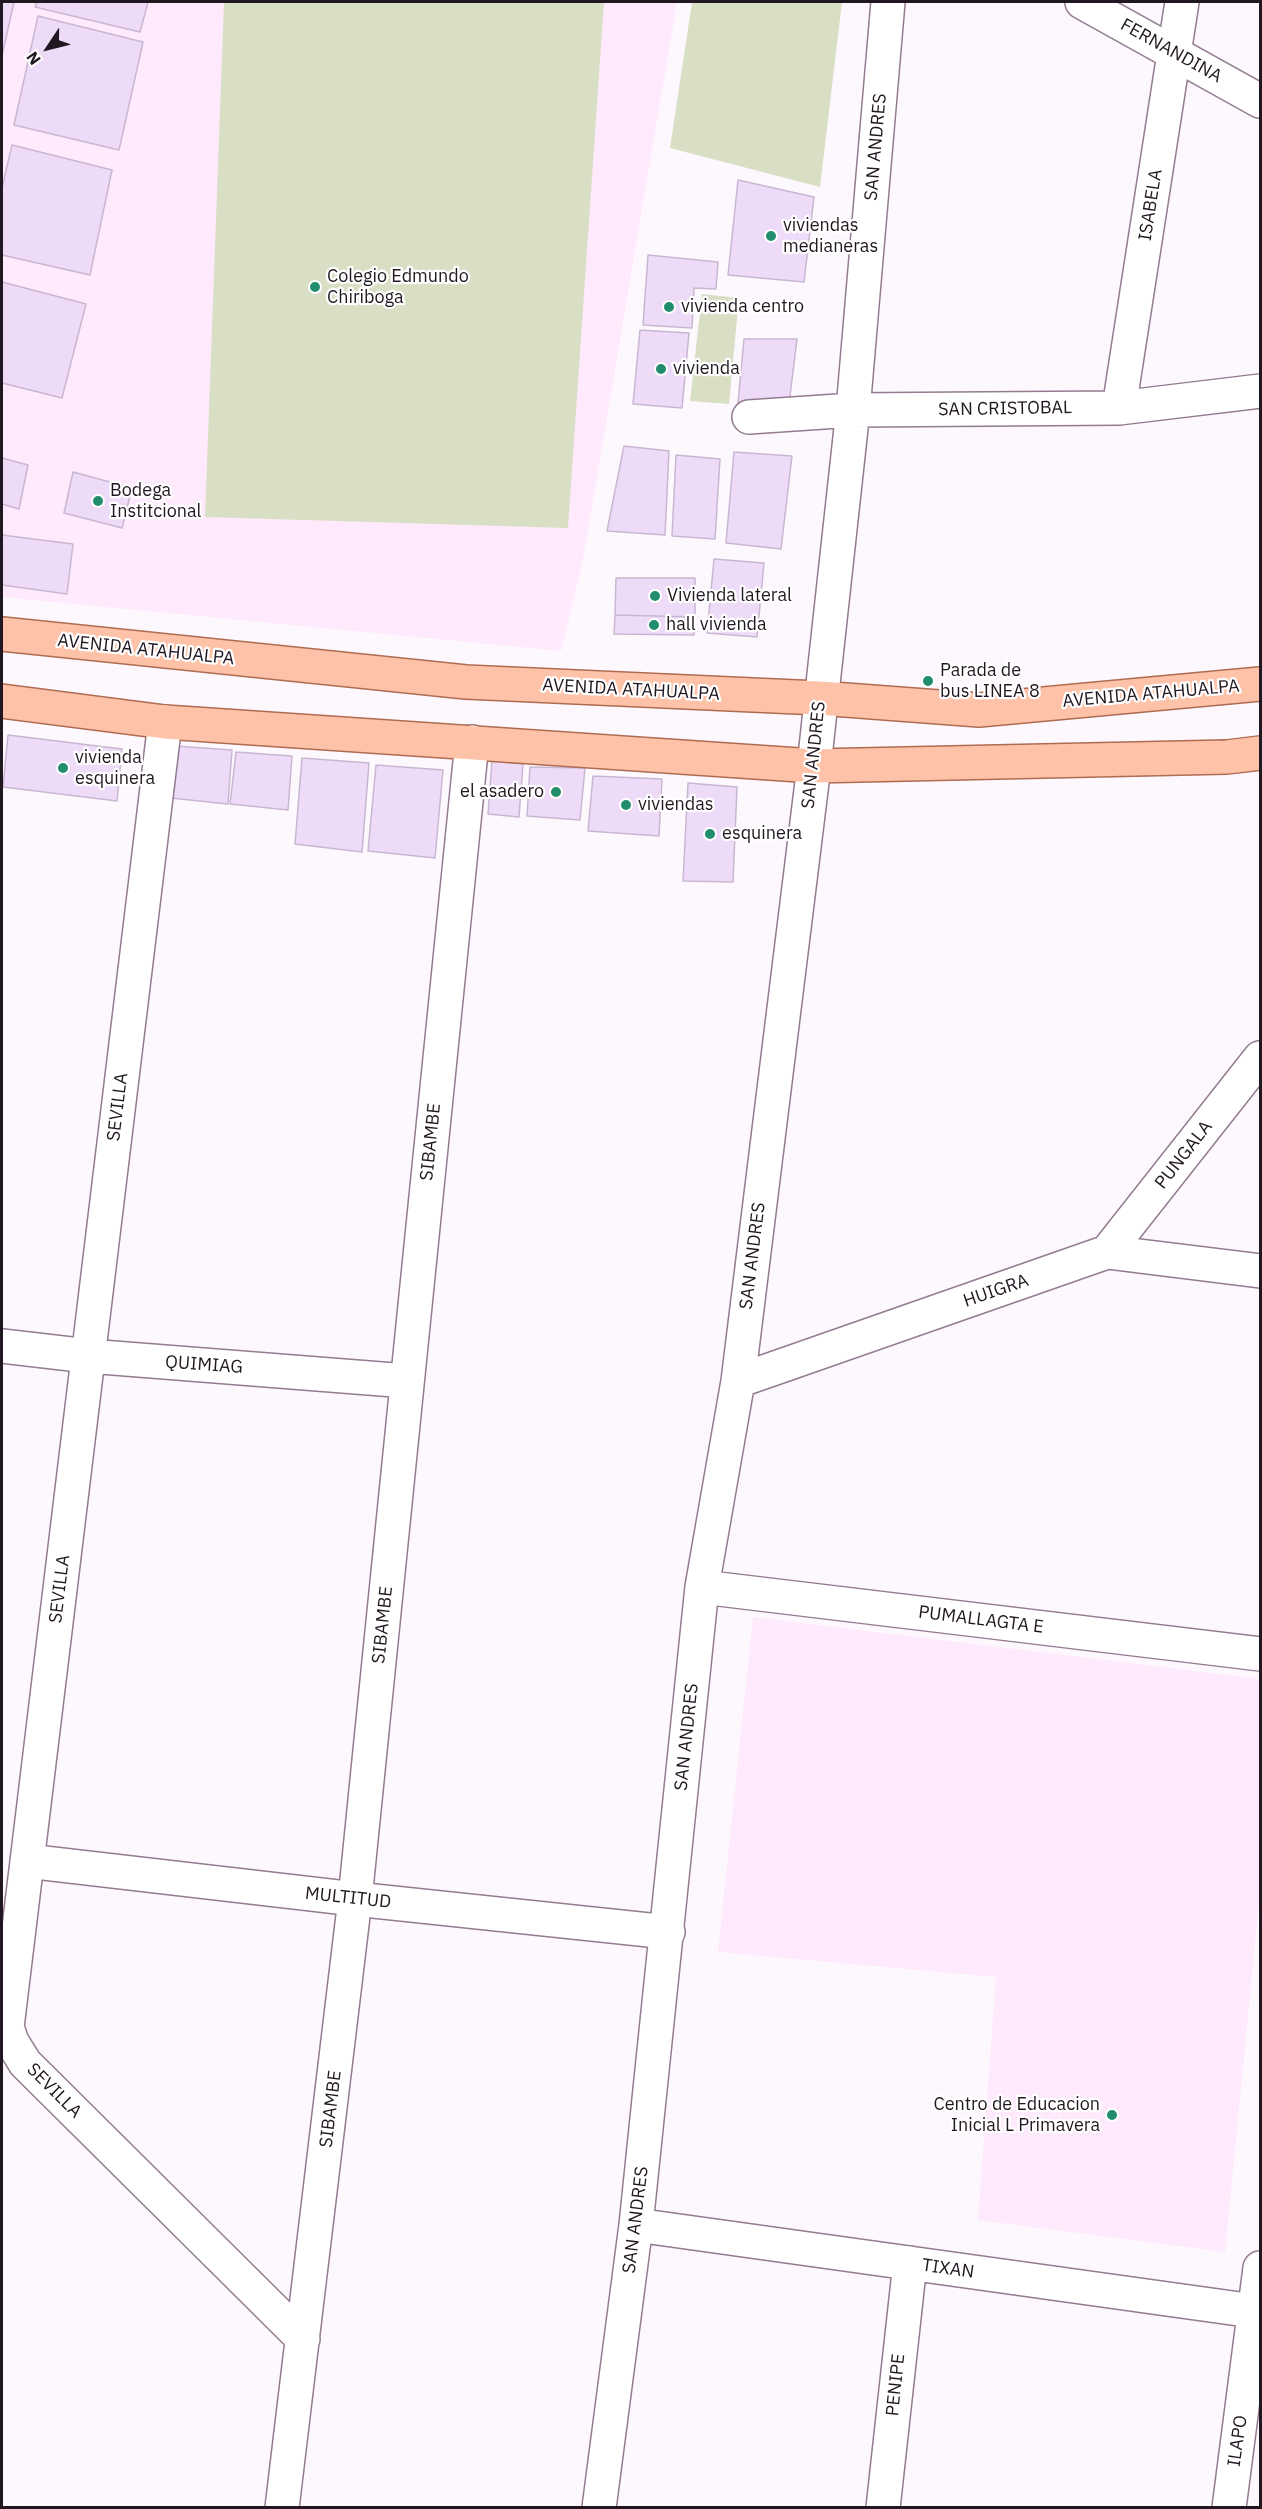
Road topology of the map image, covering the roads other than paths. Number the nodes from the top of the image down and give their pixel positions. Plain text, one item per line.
1 (888, 2) edge
2 (1082, 2) edge
3 (1182, 2) edge
4 (1176, 53) junction
5 (1260, 101) edge
6 (1260, 391) edge
7 (1119, 408) junction
8 (853, 410) junction
9 (749, 417) dead end
10 (2, 634) edge
11 (1260, 684) edge
12 (819, 698) junction
13 (2, 701) edge
14 (165, 722) junction
15 (472, 742) junction
16 (1260, 753) edge
17 (814, 766) junction
18 (1260, 1058) edge
19 (1107, 1252) junction
20 (1260, 1271) edge
21 (2, 1346) edge
22 (88, 1356) junction
23 (407, 1381) junction
24 (738, 1381) junction
25 (702, 1587) junction
26 (1260, 1654) edge
27 (27, 1861) junction
28 (355, 1899) junction
29 (668, 1932) junction
30 (636, 2225) junction
31 (910, 2264) junction
32 (1260, 2268) edge
33 (1258, 2311) edge
34 (303, 2339) junction
35 (282, 2508) edge
36 (599, 2508) edge
37 (883, 2508) edge
38 (1229, 2508) edge

1 - 8 street, SAN ANDRES
2 - 4 street, FERNANDINA
3 - 4 street, ISABELA
4 - 5 street, FERNANDINA
4 - 7 street, ISABELA
6 - 7 street, SAN CRISTOBAL
7 - 8 street, SAN CRISTOBAL
8 - 9 street, SAN CRISTOBAL
8 - 12 street, SAN ANDRES
10 - 12 main road, AVENIDA ATAHUALPA
11 - 12 main road, AVENIDA ATAHUALPA
12 - 17 street, SAN ANDRES
13 - 14 main road
14 - 15 main road
14 - 22 street, SEVILLA
15 - 17 main road
15 - 23 street, SIBAMBE
16 - 17 main road
17 - 24 street, SAN ANDRES
18 - 19 street, PUNGALA
19 - 20 street, HUIGRA
19 - 24 street, HUIGRA
21 - 22 street, QUIMIAG
22 - 23 street, QUIMIAG
22 - 27 street, SEVILLA
23 - 28 street, SIBAMBE
24 - 25 street, SAN ANDRES
25 - 26 street, PUMALLAGTA E
25 - 29 street, SAN ANDRES
27 - 28 street, MULTITUD
27 - 34 street, SEVILLA
28 - 29 street, MULTITUD
28 - 34 street, SIBAMBE
29 - 30 street, SAN ANDRES
30 - 31 street, TIXAN
30 - 36 street, SAN ANDRES
31 - 33 street, TIXAN
31 - 37 street, PENIPE
32 - 33 street, ILAPO
33 - 38 street, ILAPO
34 - 35 street, SIBAMBE

